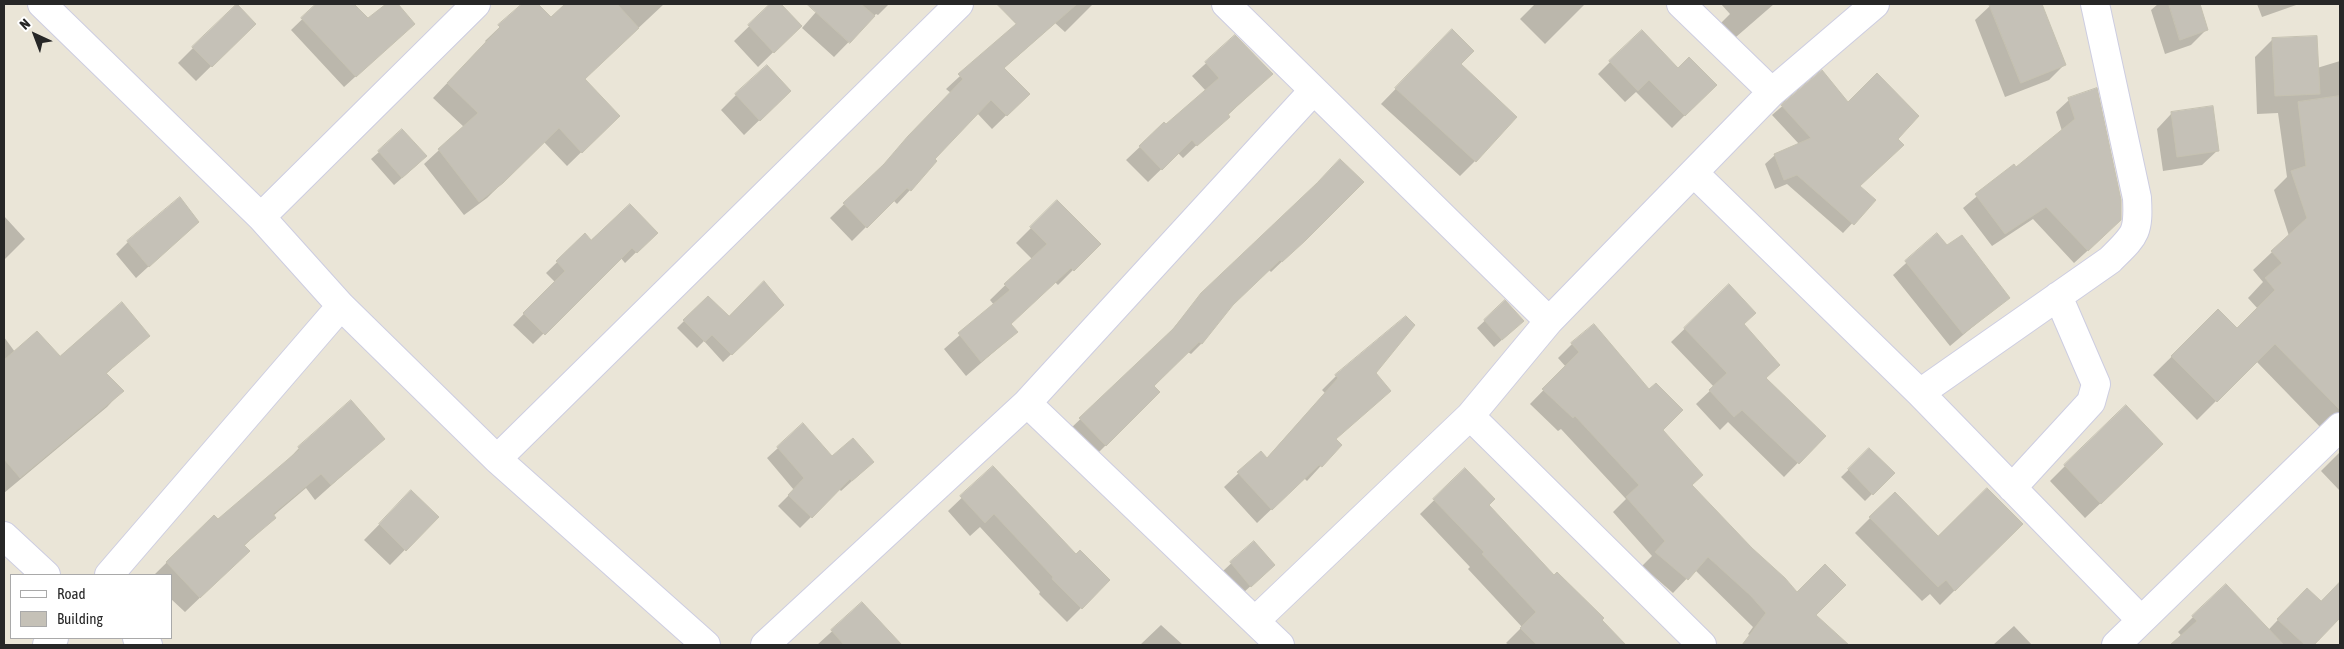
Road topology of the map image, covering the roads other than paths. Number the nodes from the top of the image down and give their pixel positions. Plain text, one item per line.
1 (42, 4) edge
2 (476, 4) edge
3 (959, 4) edge
4 (1226, 4) edge
5 (1682, 4) edge
6 (1875, 4) edge
7 (2095, 4) edge
8 (1313, 91) junction
9 (1772, 92) junction
10 (1695, 174) junction
11 (261, 217) junction
12 (2058, 296) junction
13 (341, 306) junction
14 (1549, 321) junction
15 (1920, 393) junction
16 (1028, 403) junction
17 (1470, 416) junction
18 (2340, 428) edge
19 (497, 459) junction
20 (2012, 488) junction
21 (4, 536) edge
22 (45, 574) edge
23 (110, 574) edge
24 (1256, 620) junction
25 (2141, 620) junction
26 (706, 645) edge
27 (765, 645) edge
28 (1280, 645) edge
29 (1702, 645) edge
30 (2116, 645) edge

1 - 11 street
2 - 11 street
3 - 19 street
4 - 8 street
5 - 9 street
6 - 9 street
7 - 12 street
8 - 14 street
8 - 16 street
9 - 10 street
10 - 14 street
10 - 15 street
11 - 13 street
12 - 15 street
12 - 20 street
13 - 19 street
13 - 23 street
14 - 17 street
15 - 20 street
16 - 24 street
16 - 27 street
17 - 24 street
17 - 29 street
18 - 25 street
19 - 26 street
20 - 25 street
21 - 22 street
24 - 28 street
25 - 30 street

